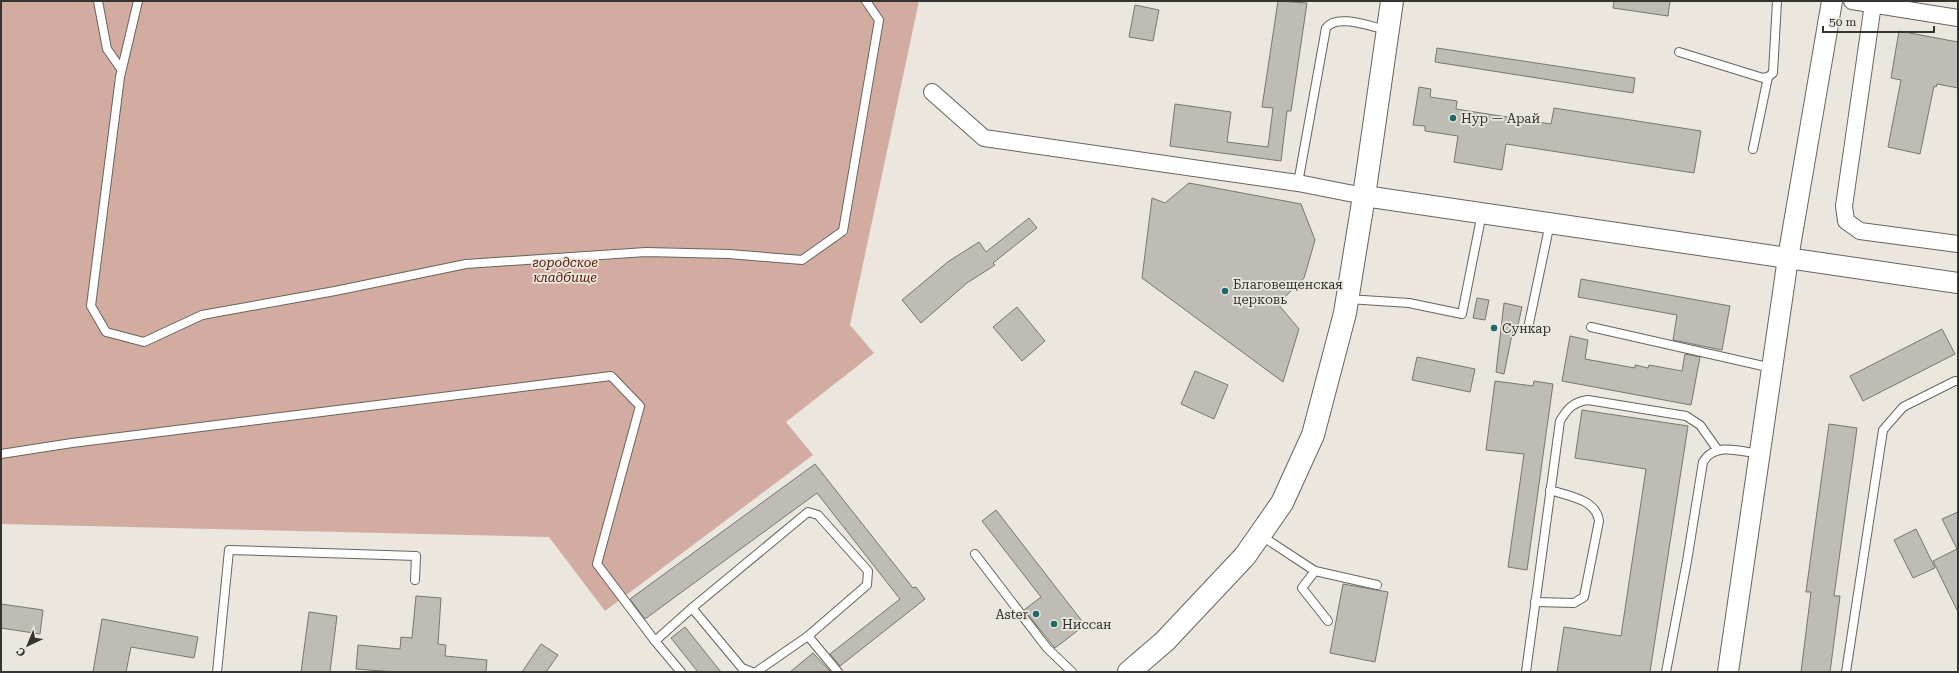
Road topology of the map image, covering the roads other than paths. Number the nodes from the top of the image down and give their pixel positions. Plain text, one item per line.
1 (98, 1) edge
2 (138, 1) edge
3 (866, 1) edge
4 (1392, 1) edge
5 (1777, 1) edge
6 (1832, 1) edge
7 (1852, 1) edge
8 (1873, 4) junction
9 (1958, 18) edge
10 (1387, 31) junction
11 (1679, 52) dead end
12 (122, 70) junction
13 (1768, 77) junction
14 (932, 92) dead end
15 (1753, 149) dead end
16 (1298, 183) junction
17 (1364, 196) junction
18 (1482, 212) junction
19 (1550, 222) junction
20 (1958, 244) edge
21 (1788, 258) junction
22 (1958, 282) edge
23 (1347, 299) junction
24 (1591, 327) dead end
25 (1528, 328) dead end
26 (1773, 368) junction
27 (1958, 382) edge
28 (1717, 450) junction
29 (1, 454) edge
30 (1760, 455) junction
31 (1550, 490) junction
32 (1260, 535) junction
33 (975, 554) dead end
34 (1315, 571) junction
35 (415, 580) dead end
36 (1377, 584) dead end
37 (1535, 602) junction
38 (692, 608) junction
39 (1328, 621) dead end
40 (808, 636) junction
41 (655, 641) junction
42 (217, 672) edge
43 (681, 672) edge
44 (752, 672) edge
45 (756, 672) edge
46 (838, 672) edge
47 (1072, 672) edge
48 (1129, 672) edge
49 (1526, 672) edge
50 (1666, 672) edge
51 (1728, 672) edge
52 (1846, 672) edge

1 - 12 lane
2 - 12 lane
3 - 12 lane
4 - 10 main road
5 - 13 lane
6 - 21 street
7 - 8 street
8 - 9 street
8 - 20 street
10 - 16 lane
10 - 17 main road
11 - 13 lane
13 - 15 lane
14 - 16 street
16 - 17 street
17 - 18 street
17 - 23 main road
18 - 19 street
18 - 23 lane
19 - 21 street
19 - 25 lane
21 - 22 street
21 - 26 street
23 - 32 main road
24 - 26 lane
26 - 30 street
27 - 52 lane
28 - 30 lane
28 - 31 lane
28 - 50 lane
29 - 41 lane
30 - 51 street
31 - 37 lane
31 - 37 lane
32 - 34 lane
32 - 48 main road
33 - 47 lane
34 - 36 lane
34 - 39 lane
35 - 42 lane
37 - 49 lane
38 - 40 lane
38 - 41 lane
38 - 44 lane
40 - 45 lane
40 - 46 lane
41 - 43 lane

